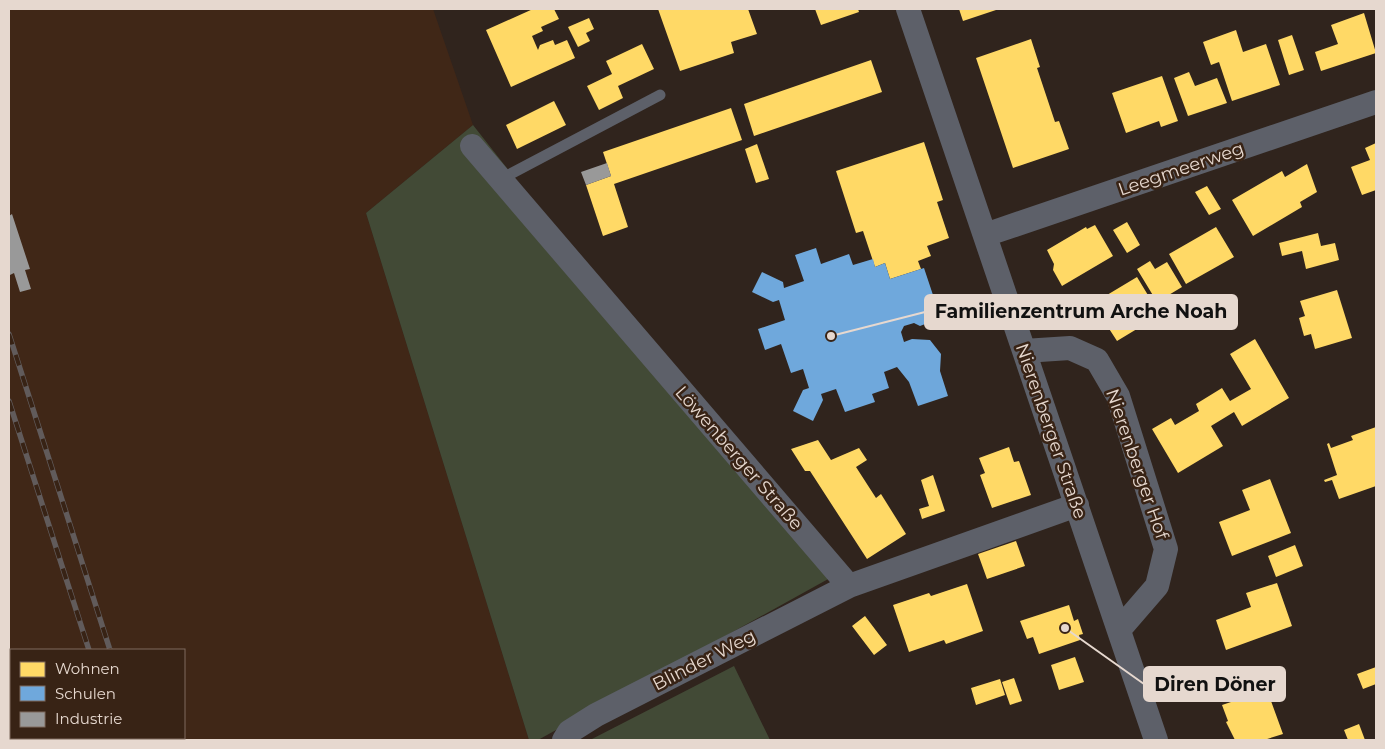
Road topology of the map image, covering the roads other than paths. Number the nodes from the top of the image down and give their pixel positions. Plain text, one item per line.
1 (908, 9) edge
2 (660, 95) dead end
3 (1376, 102) edge
4 (472, 146) dead end
5 (501, 179) junction
6 (985, 235) junction
7 (1024, 351) junction
8 (1076, 505) junction
9 (849, 586) junction
10 (1118, 630) junction
11 (564, 740) edge
12 (1156, 740) edge

1 - 6 street, Nierenberger Straße
2 - 5 lane
3 - 6 street, Leegmeerweg
4 - 5 street, Löwenberger Straße
5 - 9 street, Löwenberger Straße
6 - 7 street, Nierenberger Straße
7 - 8 street, Nierenberger Straße
7 - 10 street, Nierenberger Hof
8 - 9 street
8 - 10 street, Nierenberger Straße
9 - 11 street, Blinder Weg
10 - 12 street, Nierenberger Straße

